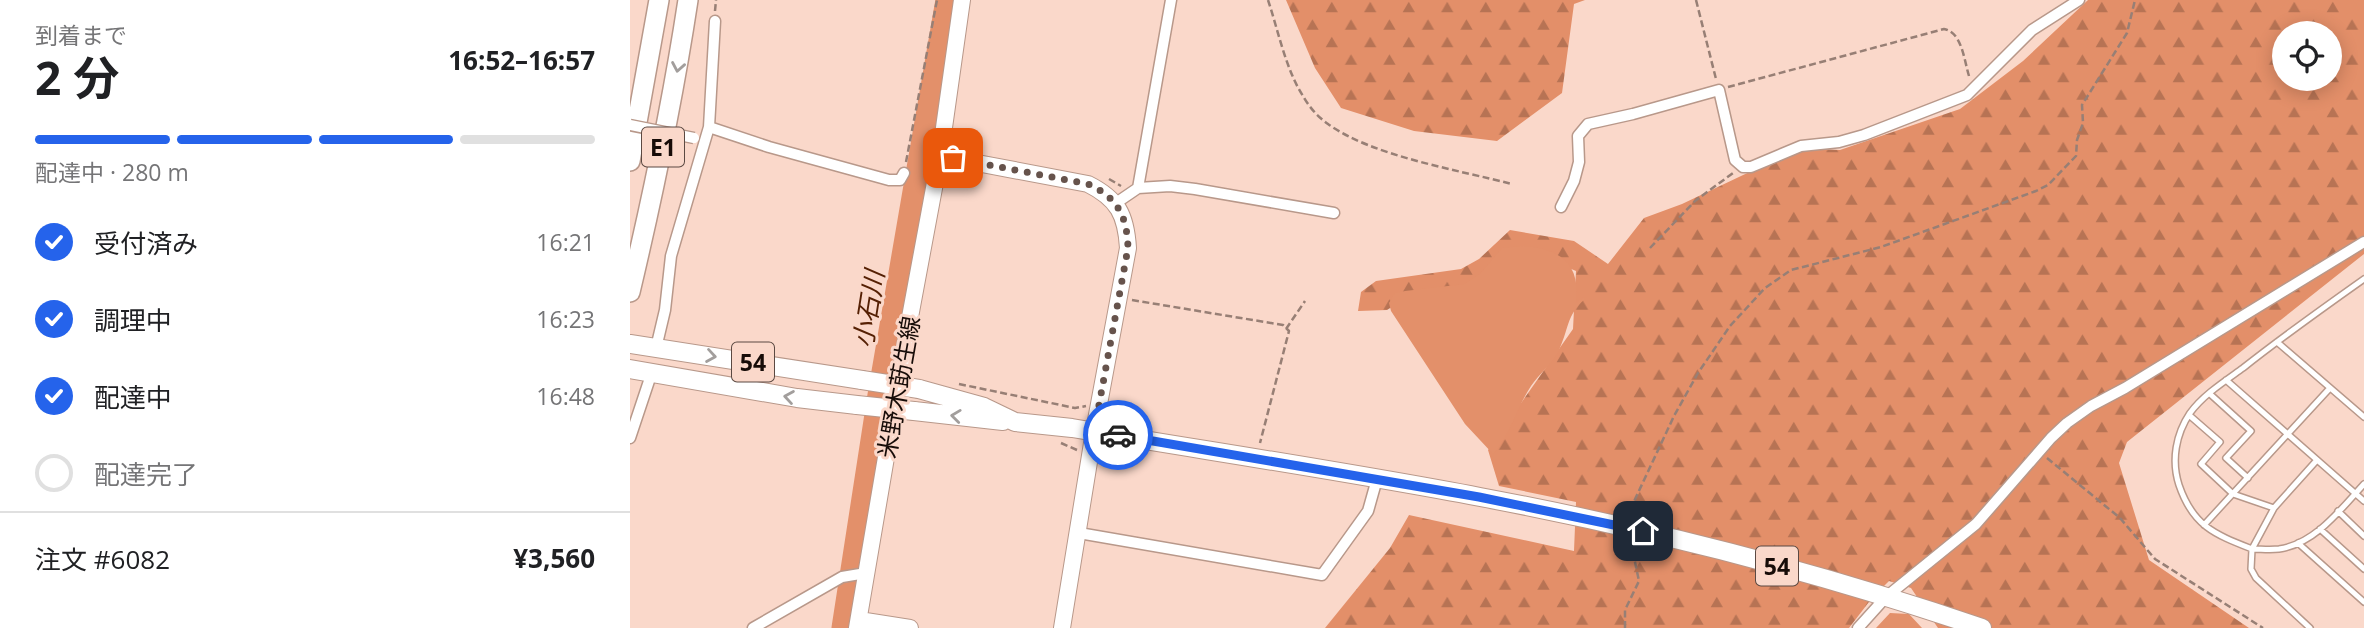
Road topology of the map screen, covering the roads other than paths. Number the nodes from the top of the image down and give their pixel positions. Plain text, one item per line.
1 (659, 0) edge
2 (688, 0) edge
3 (962, 0) edge
4 (1171, 0) edge
5 (2079, 0) edge
6 (715, 22) dead end
7 (630, 125) edge
8 (709, 127) junction
9 (698, 139) junction
10 (940, 156) junction
11 (630, 161) edge
12 (904, 173) road end
13 (1138, 188) junction
14 (1121, 199) junction
15 (1561, 207) dead end
16 (1334, 213) dead end
17 (2364, 242) edge
18 (2364, 279) edge
19 (630, 292) edge
20 (2277, 342) junction
21 (643, 346) edge
22 (643, 371) edge
23 (2226, 380) junction
24 (2330, 388) junction
25 (2210, 394) junction
26 (2189, 415) junction
27 (2364, 417) edge
28 (1015, 422) junction
29 (1094, 432) junction
30 (2288, 433) junction
31 (630, 438) edge
32 (2317, 460) junction
33 (2248, 478) junction
34 (1377, 480) junction
35 (2364, 484) edge
36 (2233, 494) junction
37 (2354, 494) junction
38 (2364, 501) edge
39 (2274, 508) junction
40 (2338, 511) junction
41 (2204, 525) junction
42 (2320, 529) junction
43 (1079, 533) junction
44 (2364, 536) edge
45 (2298, 543) junction
46 (2252, 549) junction
47 (2364, 569) edge
48 (863, 573) junction
49 (1886, 597) junction
50 (2364, 602) edge
51 (858, 624) edge
52 (753, 628) edge
53 (910, 628) edge
54 (1062, 628) edge
55 (1858, 628) edge
56 (1982, 628) edge
57 (2310, 628) edge

1 - 11 highway, E1
2 -> 19 highway, E1
3 - 10 main road, 米野木莇生線
4 - 13 street
5 - 15 street
6 - 8 street
7 - 9 street, bridge
8 - 9 street
8 - 12 street
9 - 21 street
10 - 14 main road
10 - 48 main road, 米野木莇生線
13 - 14 street
13 - 16 street
14 - 29 main road
17 - 49 street
18 - 20 lane
20 - 23 lane
20 - 24 lane
21 -> 28 main road, 54, bridge
28 -> 22 main road, 54, bridge
22 - 31 street
23 - 25 lane
23 - 30 lane
24 - 27 lane
24 - 30 lane
25 - 26 lane
25 - 33 lane
26 - 36 lane
26 - 41 lane
28 - 29 main road, 54
29 - 34 main road, 54
29 - 43 main road
30 - 32 lane
30 - 33 lane
32 - 37 lane
32 - 39 lane
33 - 36 lane
34 - 43 street
34 - 49 main road, 54
35 - 37 lane
36 - 39 lane
36 - 41 lane
37 - 38 lane
37 - 40 lane
39 - 46 lane
40 - 42 lane
40 - 44 lane
41 - 46 lane
42 - 45 lane
42 - 47 lane
43 - 54 main road
45 - 46 lane
45 - 50 lane
46 - 57 lane
48 - 51 main road, 米野木莇生線
48 - 52 street
49 - 55 street
49 - 56 main road, 54
51 - 53 main road, 米野木莇生線

